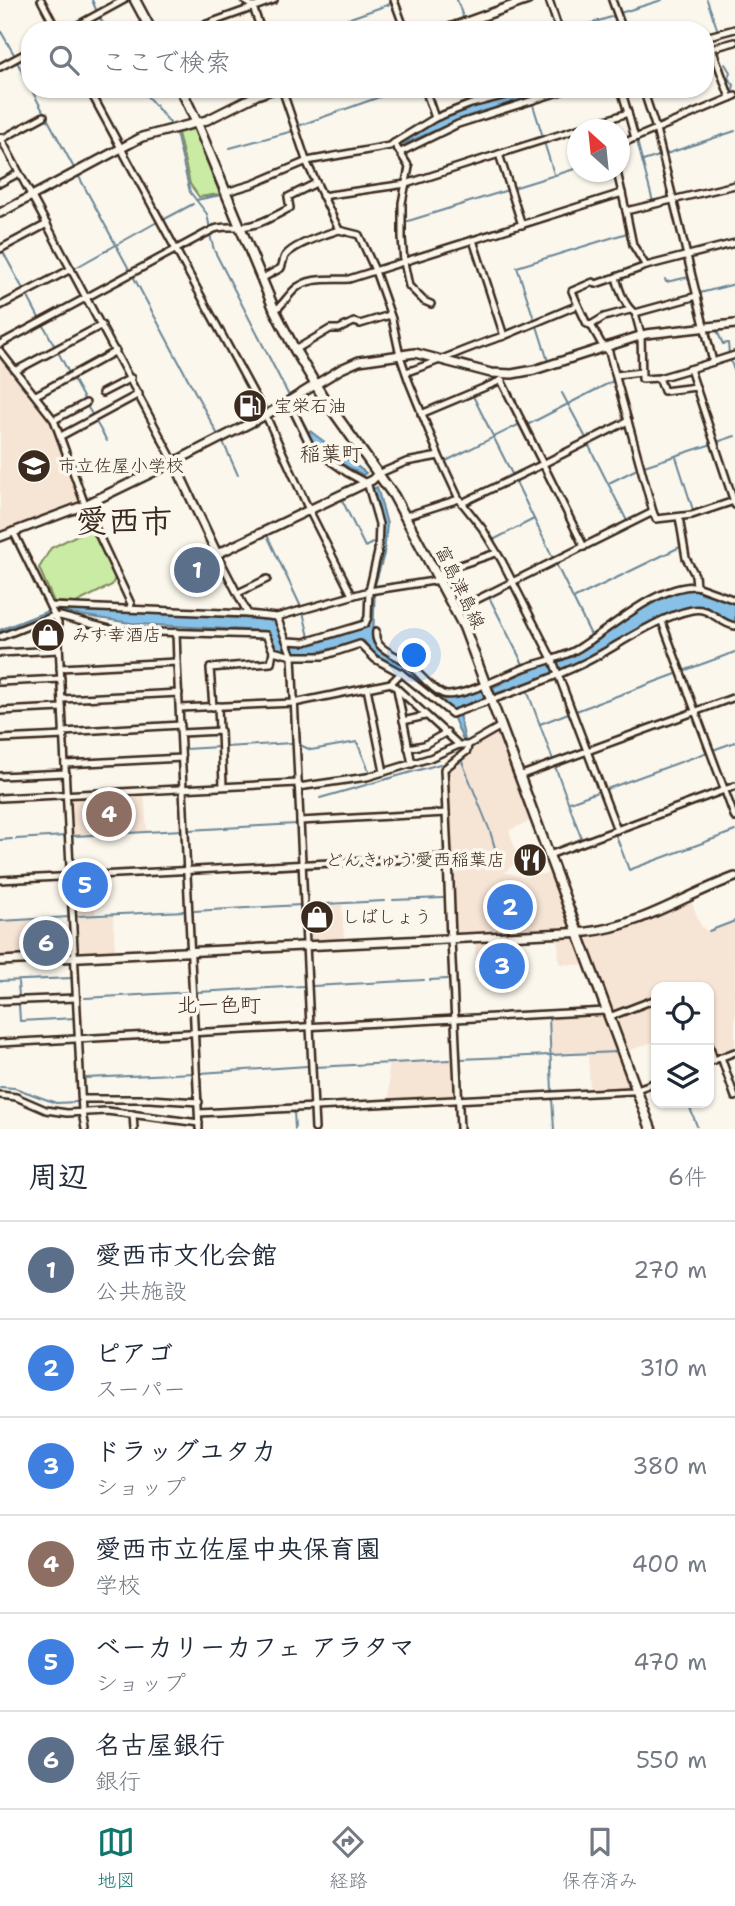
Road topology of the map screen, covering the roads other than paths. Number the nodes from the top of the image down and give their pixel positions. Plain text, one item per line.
1 (41, 0) edge
2 (124, 0) edge
3 (135, 0) edge
4 (244, 0) edge
5 (274, 0) edge
6 (394, 0) edge
7 (528, 0) edge
8 (549, 0) edge
9 (612, 0) edge
10 (253, 7) junction
11 (52, 21) edge
12 (86, 21) edge
13 (146, 21) edge
14 (215, 21) edge
15 (258, 21) edge
16 (402, 21) edge
17 (469, 21) edge
18 (556, 21) edge
19 (620, 21) edge
20 (735, 30) edge
21 (714, 35) edge
22 (735, 42) edge
23 (714, 48) edge
24 (21, 56) edge
25 (714, 59) edge
26 (0, 68) edge
27 (733, 97) edge
28 (94, 98) edge
29 (185, 98) edge
30 (254, 98) edge
31 (285, 98) edge
32 (428, 98) edge
33 (494, 98) edge
34 (540, 98) edge
35 (624, 98) edge
36 (646, 98) edge
37 (628, 113) junction
38 (44, 116) dead end
39 (435, 118) junction
40 (197, 123) junction
41 (656, 130) junction
42 (635, 138) junction
43 (0, 139) edge
44 (630, 140) edge
45 (397, 147) junction
46 (121, 148) junction
47 (499, 154) junction
48 (307, 161) junction
49 (19, 173) junction
50 (619, 182) edge
51 (0, 183) edge
52 (316, 183) junction
53 (406, 184) junction
54 (735, 185) edge
55 (226, 192) junction
56 (622, 193) junction
57 (32, 196) junction
58 (322, 196) junction
59 (673, 199) junction
60 (626, 211) junction
61 (0, 213) edge
62 (47, 224) junction
63 (522, 225) junction
64 (240, 227) junction
65 (339, 230) junction
66 (473, 240) junction
67 (735, 243) edge
68 (0, 248) edge
69 (176, 248) junction
70 (687, 256) junction
71 (404, 262) junction
72 (646, 266) junction
73 (71, 269) junction
74 (374, 272) junction
75 (616, 276) junction
76 (261, 279) junction
77 (697, 296) junction
78 (87, 297) junction
79 (431, 304) dead end
80 (578, 305) junction
81 (0, 306) edge
82 (275, 311) junction
83 (633, 312) junction
84 (390, 315) junction
85 (735, 324) edge
86 (102, 325) junction
87 (591, 325) junction
88 (705, 327) junction
89 (640, 335) junction
90 (504, 336) junction
91 (0, 344) edge
92 (604, 346) junction
93 (116, 351) junction
94 (295, 351) junction
95 (0, 352) edge
96 (735, 355) edge
97 (400, 356) junction
98 (443, 360) junction
99 (713, 362) junction
100 (690, 369) junction
101 (17, 370) junction
102 (641, 372) junction
103 (406, 373) junction
104 (616, 375) junction
105 (131, 378) junction
106 (502, 378) junction
107 (659, 378) junction
108 (316, 386) junction
109 (696, 387) junction
110 (102, 393) dead end
111 (139, 394) junction
112 (36, 395) junction
113 (291, 401) junction
114 (86, 403) dead end
115 (421, 414) junction
116 (266, 415) junction
117 (54, 420) junction
118 (628, 421) junction
119 (61, 436) junction
120 (439, 456) junction
121 (174, 462) junction
122 (542, 464) junction
123 (378, 474) junction
124 (366, 483) junction
125 (461, 501) junction
126 (734, 503) edge
127 (85, 505) junction
128 (309, 510) junction
129 (653, 512) junction
130 (406, 516) junction
131 (678, 517) junction
132 (13, 531) junction
133 (0, 537) edge
134 (584, 547) junction
135 (496, 553) junction
136 (217, 554) junction
137 (439, 577) junction
138 (267, 579) dead end
139 (513, 582) junction
140 (696, 586) junction
141 (372, 590) junction
142 (238, 593) junction
143 (352, 595) junction
144 (735, 600) edge
145 (130, 608) junction
146 (456, 610) junction
147 (53, 611) junction
148 (248, 614) junction
149 (277, 617) junction
150 (662, 622) junction
151 (735, 626) edge
152 (376, 631) dead end
153 (176, 632) junction
154 (0, 637) edge
155 (287, 642) junction
156 (59, 650) junction
157 (273, 652) junction
158 (0, 653) edge
159 (291, 654) junction
160 (553, 661) junction
161 (177, 662) junction
162 (60, 668) junction
163 (401, 673) junction
164 (558, 673) junction
165 (61, 679) junction
166 (0, 682) edge
167 (391, 683) junction
168 (486, 686) junction
169 (367, 688) junction
170 (397, 689) junction
171 (179, 693) junction
172 (735, 697) edge
173 (62, 699) junction
174 (490, 699) junction
175 (294, 703) junction
176 (215, 707) junction
177 (62, 708) junction
178 (180, 708) junction
179 (0, 710) edge
180 (696, 712) junction
181 (425, 716) junction
182 (403, 721) junction
183 (181, 725) junction
184 (500, 726) junction
185 (219, 731) junction
186 (181, 733) junction
187 (447, 733) junction
188 (64, 734) junction
189 (0, 739) edge
190 (459, 745) junction
191 (468, 745) junction
192 (408, 748) junction
193 (587, 751) junction
194 (182, 758) junction
195 (65, 764) junction
196 (412, 764) junction
197 (384, 772) junction
198 (66, 773) junction
199 (0, 776) edge
200 (520, 776) junction
201 (298, 785) junction
202 (223, 786) junction
203 (735, 786) edge
204 (184, 789) junction
205 (724, 790) junction
206 (66, 795) junction
207 (0, 798) edge
208 (446, 813) junction
209 (735, 818) edge
210 (300, 821) junction
211 (617, 830) junction
212 (549, 855) junction
213 (448, 857) junction
214 (302, 864) junction
215 (188, 870) junction
216 (71, 876) junction
217 (735, 877) edge
218 (0, 880) edge
219 (577, 932) junction
220 (451, 939) junction
221 (307, 945) junction
222 (192, 951) junction
223 (75, 957) junction
224 (0, 961) edge
225 (76, 998) junction
226 (0, 1001) edge
227 (651, 1001) edge
228 (607, 1014) junction
229 (454, 1019) junction
230 (310, 1027) junction
231 (195, 1032) junction
232 (79, 1039) junction
233 (0, 1043) edge
234 (735, 1052) edge
235 (715, 1059) edge
236 (651, 1084) edge
237 (636, 1090) junction
238 (0, 1095) edge
239 (735, 1097) edge
240 (82, 1099) junction
241 (456, 1100) junction
242 (199, 1102) junction
243 (314, 1107) junction
244 (82, 1112) junction
245 (199, 1113) junction
246 (132, 1114) junction
247 (199, 1126) edge
248 (85, 1129) edge
249 (134, 1129) edge
250 (315, 1129) edge
251 (460, 1129) edge
252 (651, 1129) edge

1 - 11 street
2 - 12 street
3 - 13 main road
4 - 10 street
5 - 10 street
6 - 16 street
7 - 17 street
8 - 18 street
9 - 19 street
10 - 14 street
10 - 15 street
20 - 21 street
22 - 23 street
24 - 26 street
25 - 27 street
27 - 41 street
28 - 46 street
29 - 40 main road, 富島津島線
30 - 40 street
31 - 48 street
32 - 39 street
33 - 39 street
34 - 45 street
35 - 37 street
36 - 41 street
37 - 42 street
37 - 47 street
38 - 43 street
39 - 45 street
40 - 46 street
40 - 55 main road, 富島津島線
41 - 42 street
41 - 59 street
42 - 44 street
43 - 49 street
45 - 48 street
45 - 53 street
46 - 57 street
46 - 69 street
47 - 53 street
47 - 63 street
48 - 52 street
48 - 55 street
49 - 51 street
49 - 57 street
50 - 56 street
52 - 58 street
52 - 64 street
53 - 58 street
53 - 71 street
54 - 59 street
55 - 64 main road, 富島津島線
56 - 60 street
56 - 63 street
57 - 61 street
57 - 62 street
58 - 65 street
59 - 60 street
59 - 70 street
60 - 72 street
62 - 68 street
62 - 73 street
63 - 66 street
64 - 69 street
64 - 76 main road, 富島津島線
65 - 74 street
65 - 76 street
66 - 71 street
66 - 90 street
67 - 70 street
69 - 78 street
69 - 116 street
70 - 72 street
70 - 77 street
71 - 74 street
71 - 79 street
72 - 75 street
73 - 78 street
73 - 81 street
74 - 82 street
74 - 84 street
75 - 80 street
75 - 83 street
76 - 82 main road, 富島津島線
77 - 83 street
77 - 88 street
78 - 86 street
78 - 91 street
80 - 87 street
80 - 90 street
82 - 94 main road, 富島津島線
83 - 87 street
83 - 89 street
84 - 94 street
84 - 97 street
85 - 88 street
86 - 93 street
86 - 101 street
87 - 92 street
88 - 89 street
88 - 99 street
89 - 92 street
89 - 102 street
90 - 98 street
92 - 104 street
92 - 106 street
93 - 105 street
93 - 112 street
94 - 108 main road, 富島津島線
95 - 101 street
96 - 99 street
97 - 98 street
97 - 103 street
97 - 108 street
98 - 103 street
98 - 106 street
99 - 100 street
100 - 107 street
100 - 109 street
101 - 112 street
102 - 104 street
102 - 107 street
103 - 115 street
104 - 118 street
105 - 110 street
105 - 111 street
106 - 115 street
106 - 122 street
107 - 109 street
108 - 113 street
108 - 123 main road, 富島津島線
109 - 126 street
111 - 119 street
111 - 121 street
112 - 117 street
113 - 116 street
113 - 124 street
114 - 117 street
115 - 120 street
116 - 121 street
116 - 128 street
117 - 119 street
118 - 122 street
118 - 129 street
119 - 127 street
120 - 123 street
120 - 125 street
121 - 127 street
121 - 136 street
122 - 125 street
122 - 134 street
123 - 124 street
123 - 130 main road, 富島津島線
124 - 128 street
124 - 141 street
125 - 130 street
125 - 135 street
126 - 131 street
127 - 132 street
127 - 145 street
128 - 136 street
128 - 143 street
129 - 131 street
129 - 134 street
130 - 137 main road, 富島津島線
131 - 140 street
132 - 133 street
132 - 147 street
134 - 139 street
135 - 137 street
135 - 139 street
136 - 142 street
137 - 141 street
137 - 146 main road, 富島津島線
138 - 142 street
139 - 146 street
139 - 160 street
140 - 144 street
140 - 160 street
141 - 143 street
141 - 155 street
142 - 148 street
143 - 149 street
145 - 147 street
145 - 148 street
146 - 168 main road, 富島津島線
147 - 153 street
147 - 154 street
147 - 156 street
148 - 149 street
149 - 155 street
150 - 151 street
150 - 164 street
150 - 180 street
152 - 168 street
153 - 157 street
153 - 161 street
155 - 159 street
156 - 158 street
156 - 162 street
157 - 159 street
157 - 176 street
159 - 163 street
159 - 175 street
160 - 164 street
160 - 168 street
161 - 162 street
161 - 171 street
162 - 165 street
163 - 167 street
163 - 174 street
164 - 174 street
164 - 193 street
165 - 166 street
165 - 173 street
167 - 169 street
167 - 170 street
168 - 174 main road, 富島津島線
169 - 175 street
169 - 197 street
170 - 181 street
170 - 182 street
171 - 173 street
171 - 178 street
172 - 180 street
173 - 177 street
174 - 184 main road, 富島津島線
175 - 176 street
175 - 201 street
176 - 178 street
176 - 185 street
177 - 179 street
177 - 188 street
178 - 183 street
180 - 193 street
180 - 205 street
181 - 182 street
181 - 187 street
182 - 192 street
183 - 186 street
183 - 188 street
184 - 191 street
184 - 200 main road, 富島津島線
185 - 186 street
185 - 202 street
186 - 194 street
187 - 190 street
187 - 192 street
188 - 189 street
188 - 195 street
190 - 191 street
190 - 196 street
191 - 208 street
192 - 196 street
193 - 200 street
193 - 211 street
194 - 195 street
194 - 204 street
195 - 198 street
196 - 197 street
197 - 201 street
198 - 199 street
198 - 206 street
200 - 212 main road, 富島津島線
201 - 202 street
201 - 210 street
202 - 204 street
203 - 205 street
204 - 206 street
204 - 215 street
205 - 209 street
205 - 211 street
206 - 207 street
206 - 216 street
208 - 210 street
208 - 213 street
210 - 214 street
211 - 212 street
212 - 219 main road, 富島津島線
213 - 214 street
213 - 220 street
214 - 215 street
214 - 221 street
215 - 216 street
215 - 222 street
216 - 218 street
216 - 223 street
217 - 219 street
219 - 220 street
219 - 228 main road, 富島津島線
220 - 221 street
220 - 229 street
221 - 222 street
221 - 230 street
222 - 223 street
222 - 231 street
223 - 224 street
223 - 225 street
225 - 226 street
225 - 232 street
227 - 228 street
228 - 229 street
228 - 237 main road, 富島津島線
229 - 230 street
229 - 241 street
230 - 231 street
230 - 243 street
231 - 232 street
231 - 242 street
232 - 233 street
232 - 240 street
234 - 235 street
235 - 239 street
236 - 237 street
237 - 241 street
237 - 252 main road, 富島津島線
238 - 244 street
240 - 242 street
240 - 244 street
241 - 243 street
241 - 251 street
242 - 245 street
243 - 245 street
243 - 250 street
244 - 246 street
244 - 248 street
245 - 247 street
246 - 247 street
246 - 249 street

